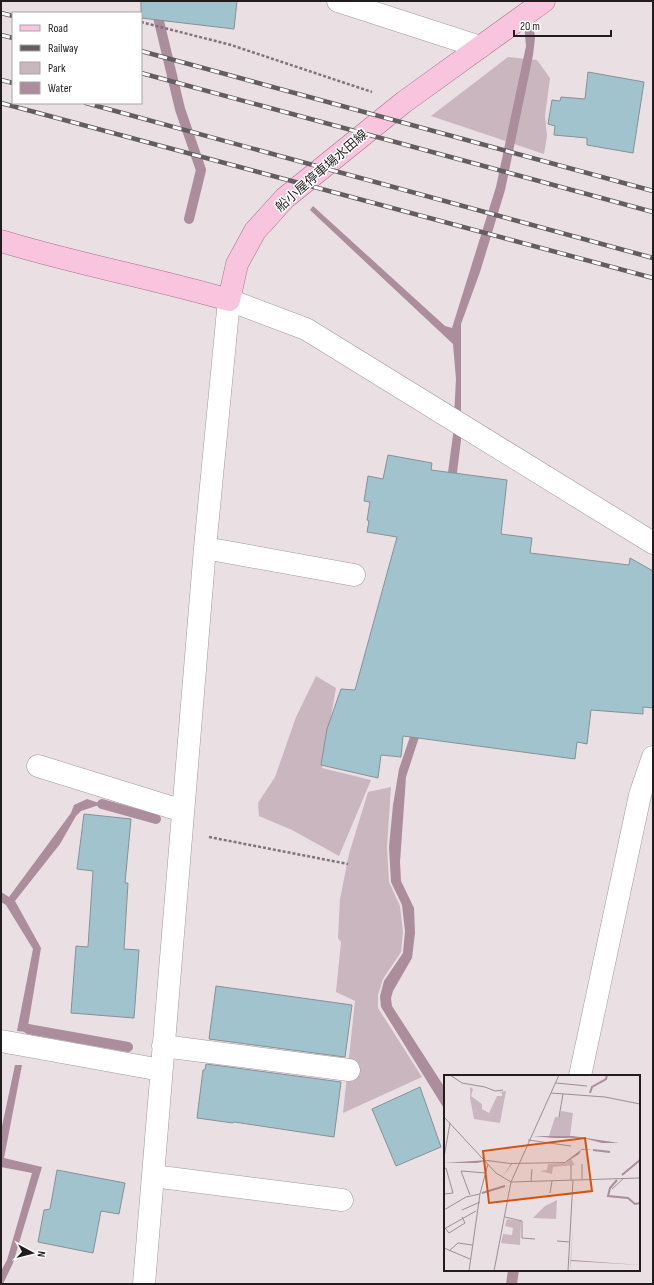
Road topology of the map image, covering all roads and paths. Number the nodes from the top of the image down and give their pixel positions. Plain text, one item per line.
1 (338, 1) edge
2 (544, 1) edge
3 (391, 9) edge
4 (142, 22) edge
5 (480, 47) junction
6 (404, 102) junction
7 (1, 240) edge
8 (229, 300) junction
9 (653, 543) edge
10 (205, 548) junction
11 (354, 575) dead end
12 (653, 757) edge
13 (38, 766) dead end
14 (183, 811) junction
15 (182, 832) junction
16 (348, 864) dead end
17 (1, 1041) edge
18 (163, 1046) junction
19 (161, 1070) junction
20 (349, 1070) dead end
21 (580, 1075) edge
22 (153, 1176) junction
23 (342, 1200) dead end
24 (144, 1284) edge

1 - 3 street
2 - 5 main road, 船小屋停車場水田線
3 - 5 street
4 - 6 path
5 - 6 main road, 船小屋停車場水田線
6 - 8 main road, 船小屋停車場水田線
7 - 8 main road
8 - 9 street
8 - 10 street
10 - 11 street
10 - 14 street
12 - 21 street
13 - 14 street
14 - 15 street
15 - 16 path
15 - 18 street
17 - 19 street
18 - 19 street
18 - 20 street
19 - 22 street
22 - 23 street
22 - 24 street

